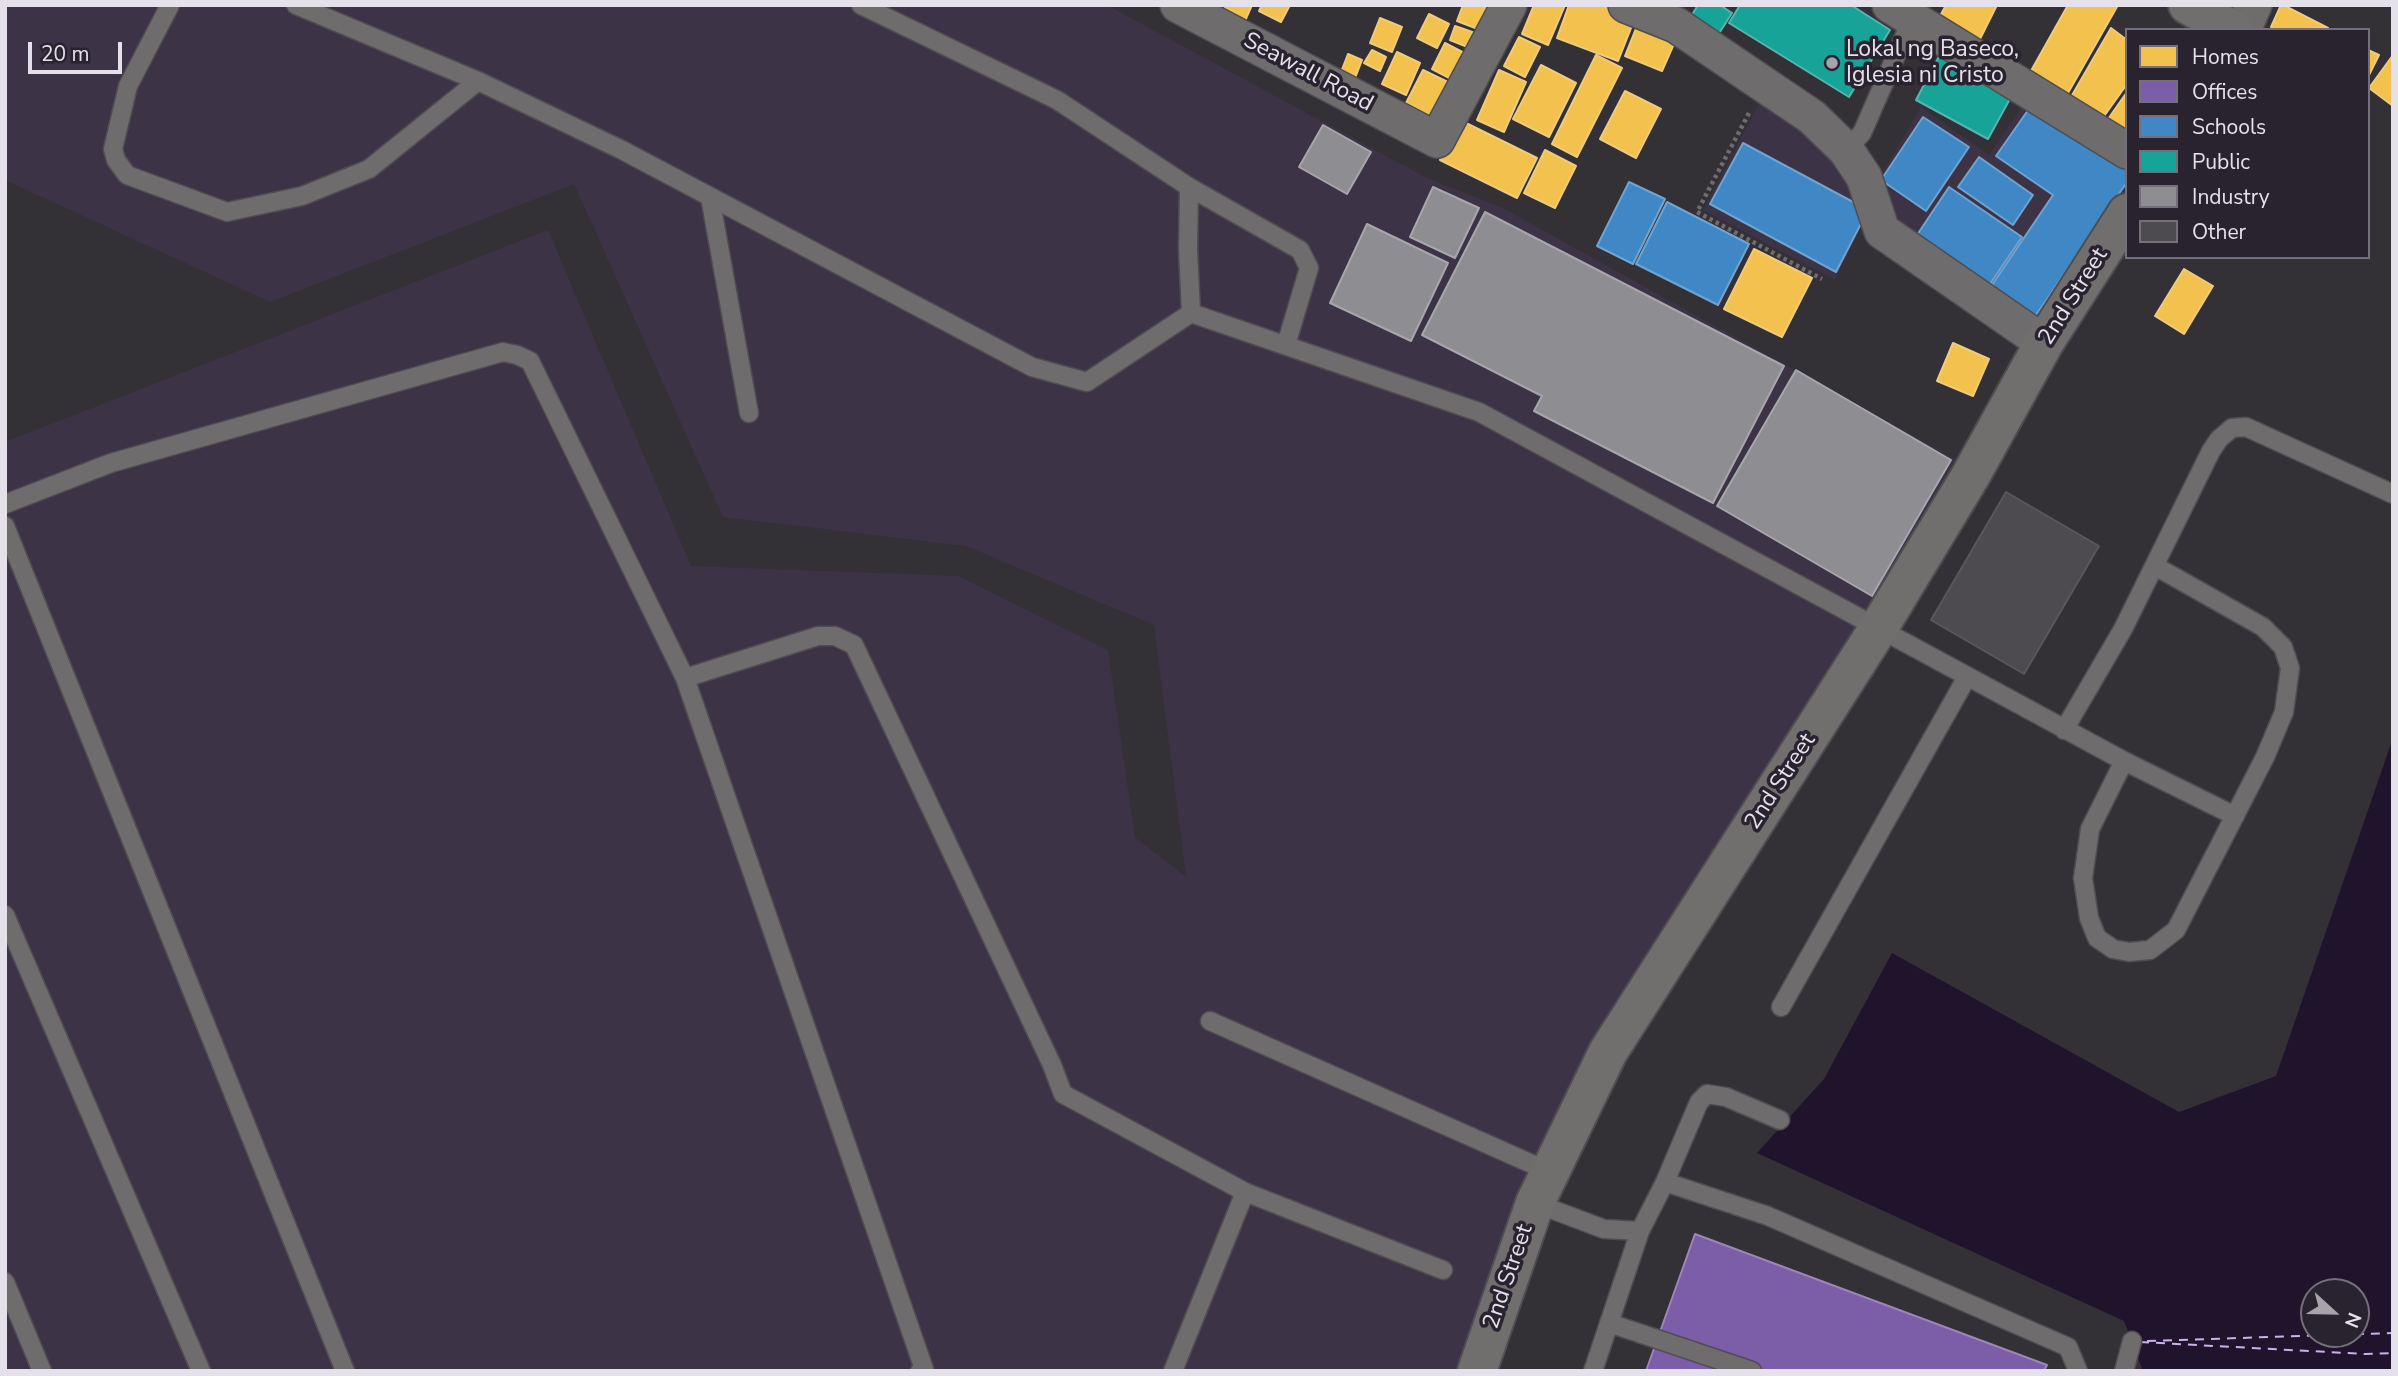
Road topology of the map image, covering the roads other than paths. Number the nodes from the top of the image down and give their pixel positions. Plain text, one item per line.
1 (170, 5) edge
2 (296, 5) edge
3 (861, 5) edge
4 (1178, 5) edge
5 (1509, 5) edge
6 (1626, 5) edge
7 (2188, 5) edge
8 (2254, 5) edge
9 (1901, 12) edge
10 (2229, 28) edge
11 (2244, 28) edge
12 (478, 81) junction
13 (1846, 150) junction
14 (2125, 150) edge
15 (1189, 187) junction
16 (710, 197) junction
17 (2125, 216) edge
18 (1191, 313) junction
19 (2044, 343) junction
20 (1286, 345) junction
21 (749, 413) dead end
22 (2393, 494) edge
23 (5, 503) edge
24 (5, 526) edge
25 (2155, 566) junction
26 (1878, 629) junction
27 (1967, 677) junction
28 (685, 678) junction
29 (2064, 730) junction
30 (2124, 761) junction
31 (2235, 816) junction
32 (5, 915) edge
33 (1782, 1007) dead end
34 (1210, 1021) dead end
35 (1780, 1119) dead end
36 (1665, 1182) junction
37 (1542, 1187) junction
38 (1245, 1192) junction
39 (1640, 1231) junction
40 (1443, 1270) dead end
41 (5, 1282) edge
42 (1609, 1323) junction
43 (2132, 1342) dead end
44 (42, 1371) edge
45 (201, 1371) edge
46 (345, 1371) edge
47 (920, 1371) edge
48 (1173, 1371) edge
49 (1477, 1371) edge
50 (1593, 1371) edge
51 (1752, 1371) edge
52 (2078, 1371) edge
53 (2124, 1371) edge

1 - 12 lane
2 - 12 lane
3 - 15 lane
4 - 5 street, Seawall Road
6 - 13 street
7 - 10 street
8 - 11 street
9 - 13 lane
9 - 14 street
12 - 16 lane
13 - 19 street
15 - 18 lane
15 - 20 lane
16 - 18 lane
16 - 21 lane
17 - 19 street, 2nd Street
18 - 20 lane
19 - 26 street, 2nd Street
20 - 26 lane
22 - 25 lane
23 - 28 lane
24 - 46 lane
25 - 29 lane
25 - 31 lane
26 - 27 lane
26 - 37 street, 2nd Street
27 - 29 lane
27 - 33 lane
28 - 38 lane
28 - 47 lane
29 - 30 lane
30 - 31 lane
30 - 31 lane
32 - 45 lane
34 - 37 lane
35 - 36 lane
36 - 39 lane
36 - 52 lane
37 - 39 lane
37 - 49 street, 2nd Street
38 - 40 lane
38 - 48 lane
39 - 42 lane
41 - 44 lane
42 - 50 lane
42 - 51 lane
43 - 53 lane

